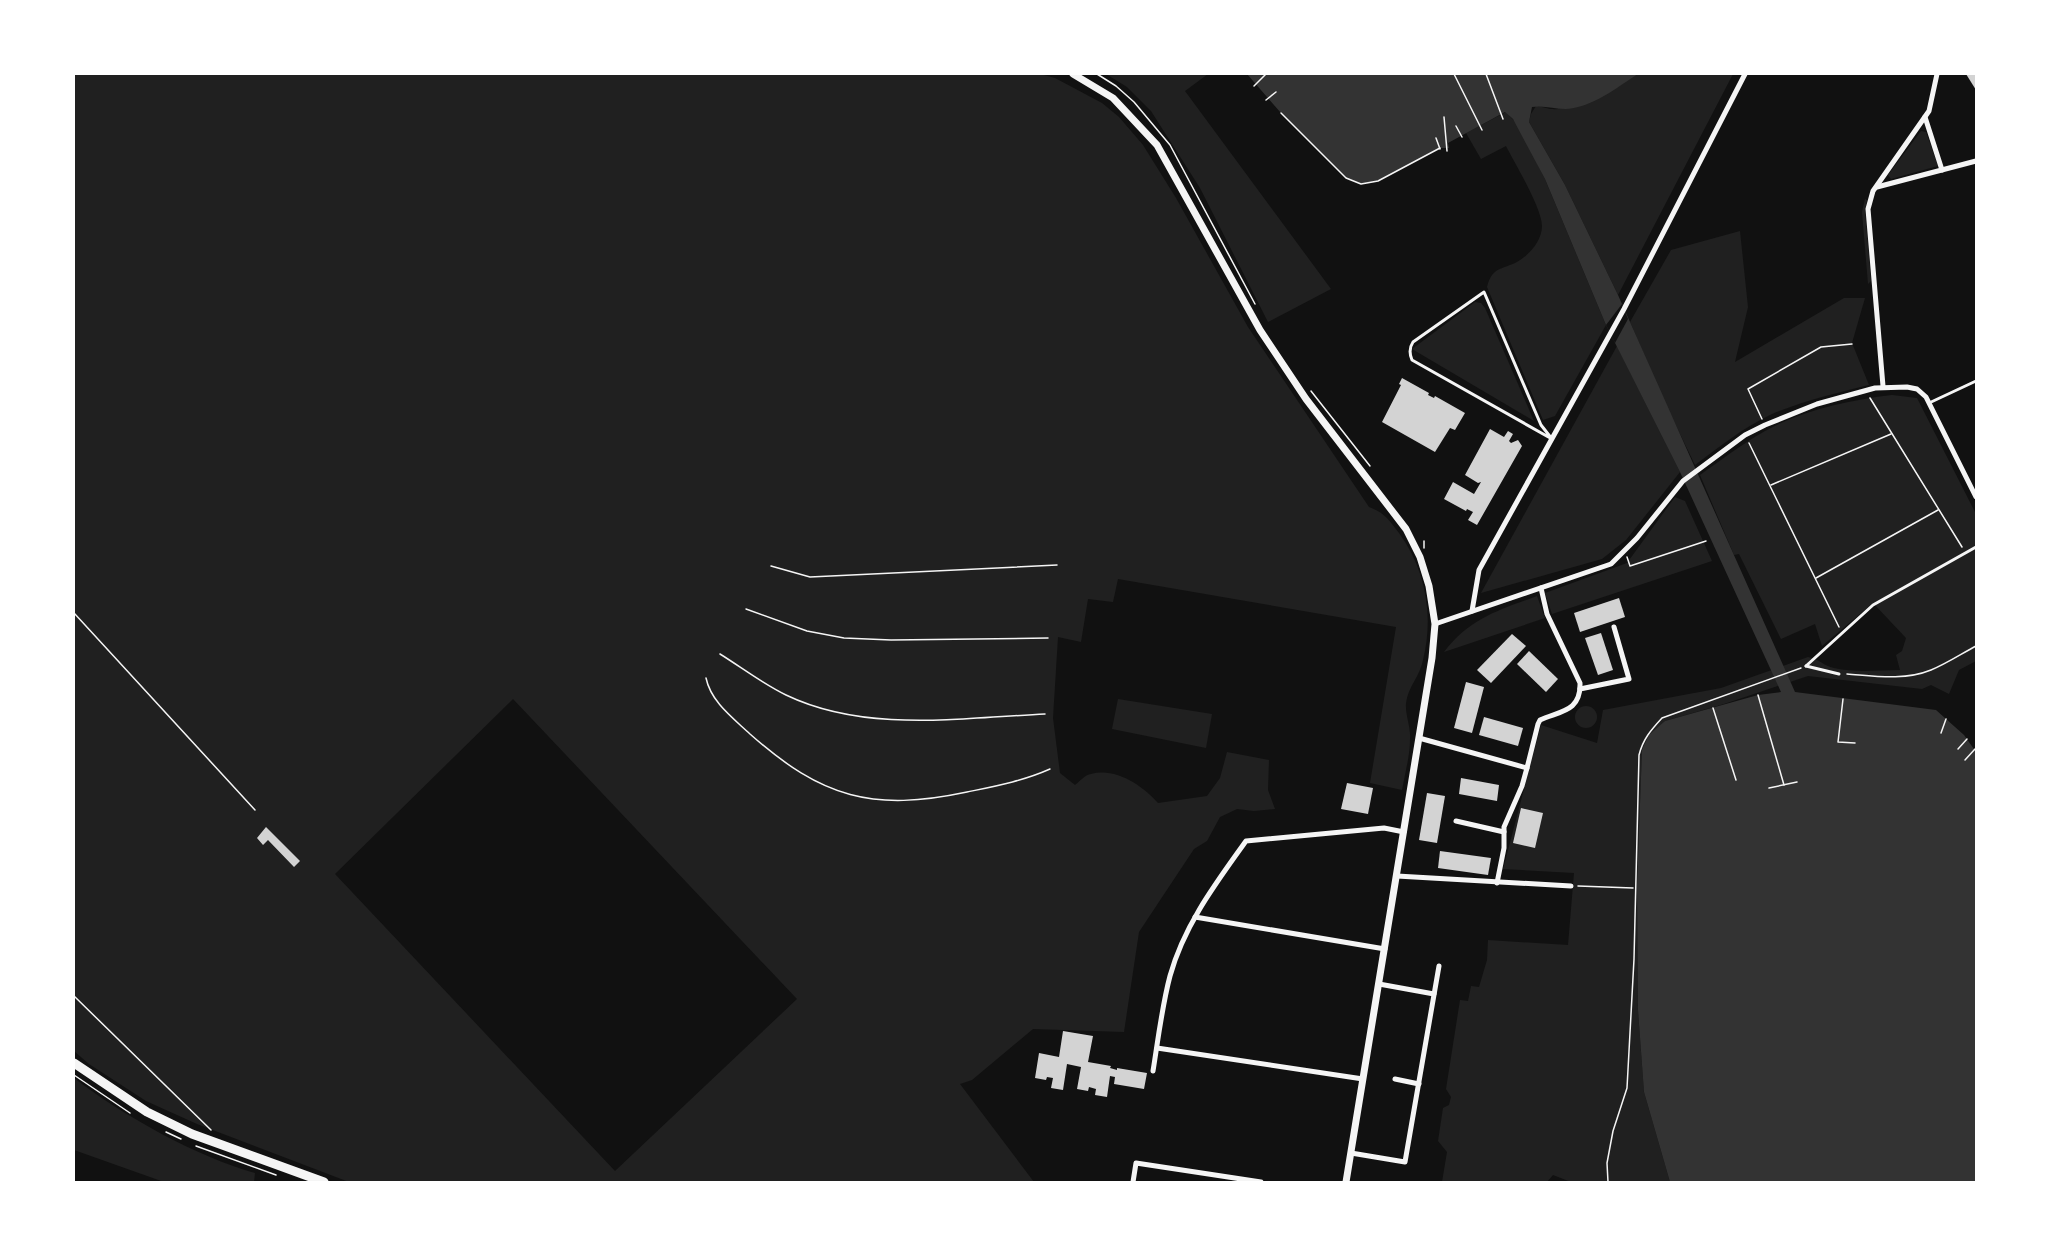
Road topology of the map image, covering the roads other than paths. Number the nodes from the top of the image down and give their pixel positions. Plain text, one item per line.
1 (1073, 74) edge
2 (1745, 74) edge
3 (1937, 74) edge
4 (1925, 117) junction
5 (1977, 161) edge
6 (1942, 170) junction
7 (1876, 187) junction
8 (1977, 381) edge
9 (1883, 386) junction
10 (1929, 403) junction
11 (1552, 439) junction
12 (1977, 497) edge
13 (1977, 547) edge
14 (1541, 588) junction
15 (1472, 611) junction
16 (1435, 624) junction
17 (1614, 627) dead end
18 (1839, 674) road end
19 (1580, 689) junction
20 (1419, 738) junction
21 (1527, 768) junction
22 (1456, 821) dead end
23 (1404, 832) junction
24 (1504, 832) junction
25 (1397, 876) junction
26 (1497, 883) junction
27 (1571, 886) road end
28 (1195, 916) junction
29 (1385, 949) junction
30 (1439, 966) dead end
31 (1379, 984) junction
32 (1434, 994) junction
33 (1157, 1048) junction
34 (74, 1063) edge
35 (1153, 1071) dead end
36 (1363, 1079) junction
37 (1395, 1079) dead end
38 (1419, 1084) junction
39 (1351, 1153) junction
40 (324, 1182) edge
41 (1133, 1182) edge
42 (1261, 1182) edge
43 (1346, 1182) edge

1 - 16 street
2 - 11 street
3 - 4 street
4 - 6 street
4 - 7 street
5 - 6 street
6 - 7 street
7 - 9 street
8 - 10 lane
9 - 10 street
9 - 14 street
10 - 12 street
11 - 11 lane
11 - 15 street
13 - 18 lane
14 - 15 street
14 - 19 street
15 - 16 street
16 - 20 street
17 - 19 street
19 - 21 street
20 - 21 street
20 - 23 street
21 - 24 street
22 - 24 street
23 - 25 street
23 - 28 street
24 - 26 street
25 - 26 street
25 - 29 street
26 - 27 street
28 - 29 street
28 - 33 street
29 - 31 street
30 - 32 street
31 - 32 street
31 - 36 street
32 - 38 street
33 - 35 street
33 - 36 street
34 - 40 main road
36 - 39 street
37 - 38 street
38 - 39 street
39 - 43 street
41 - 42 street

